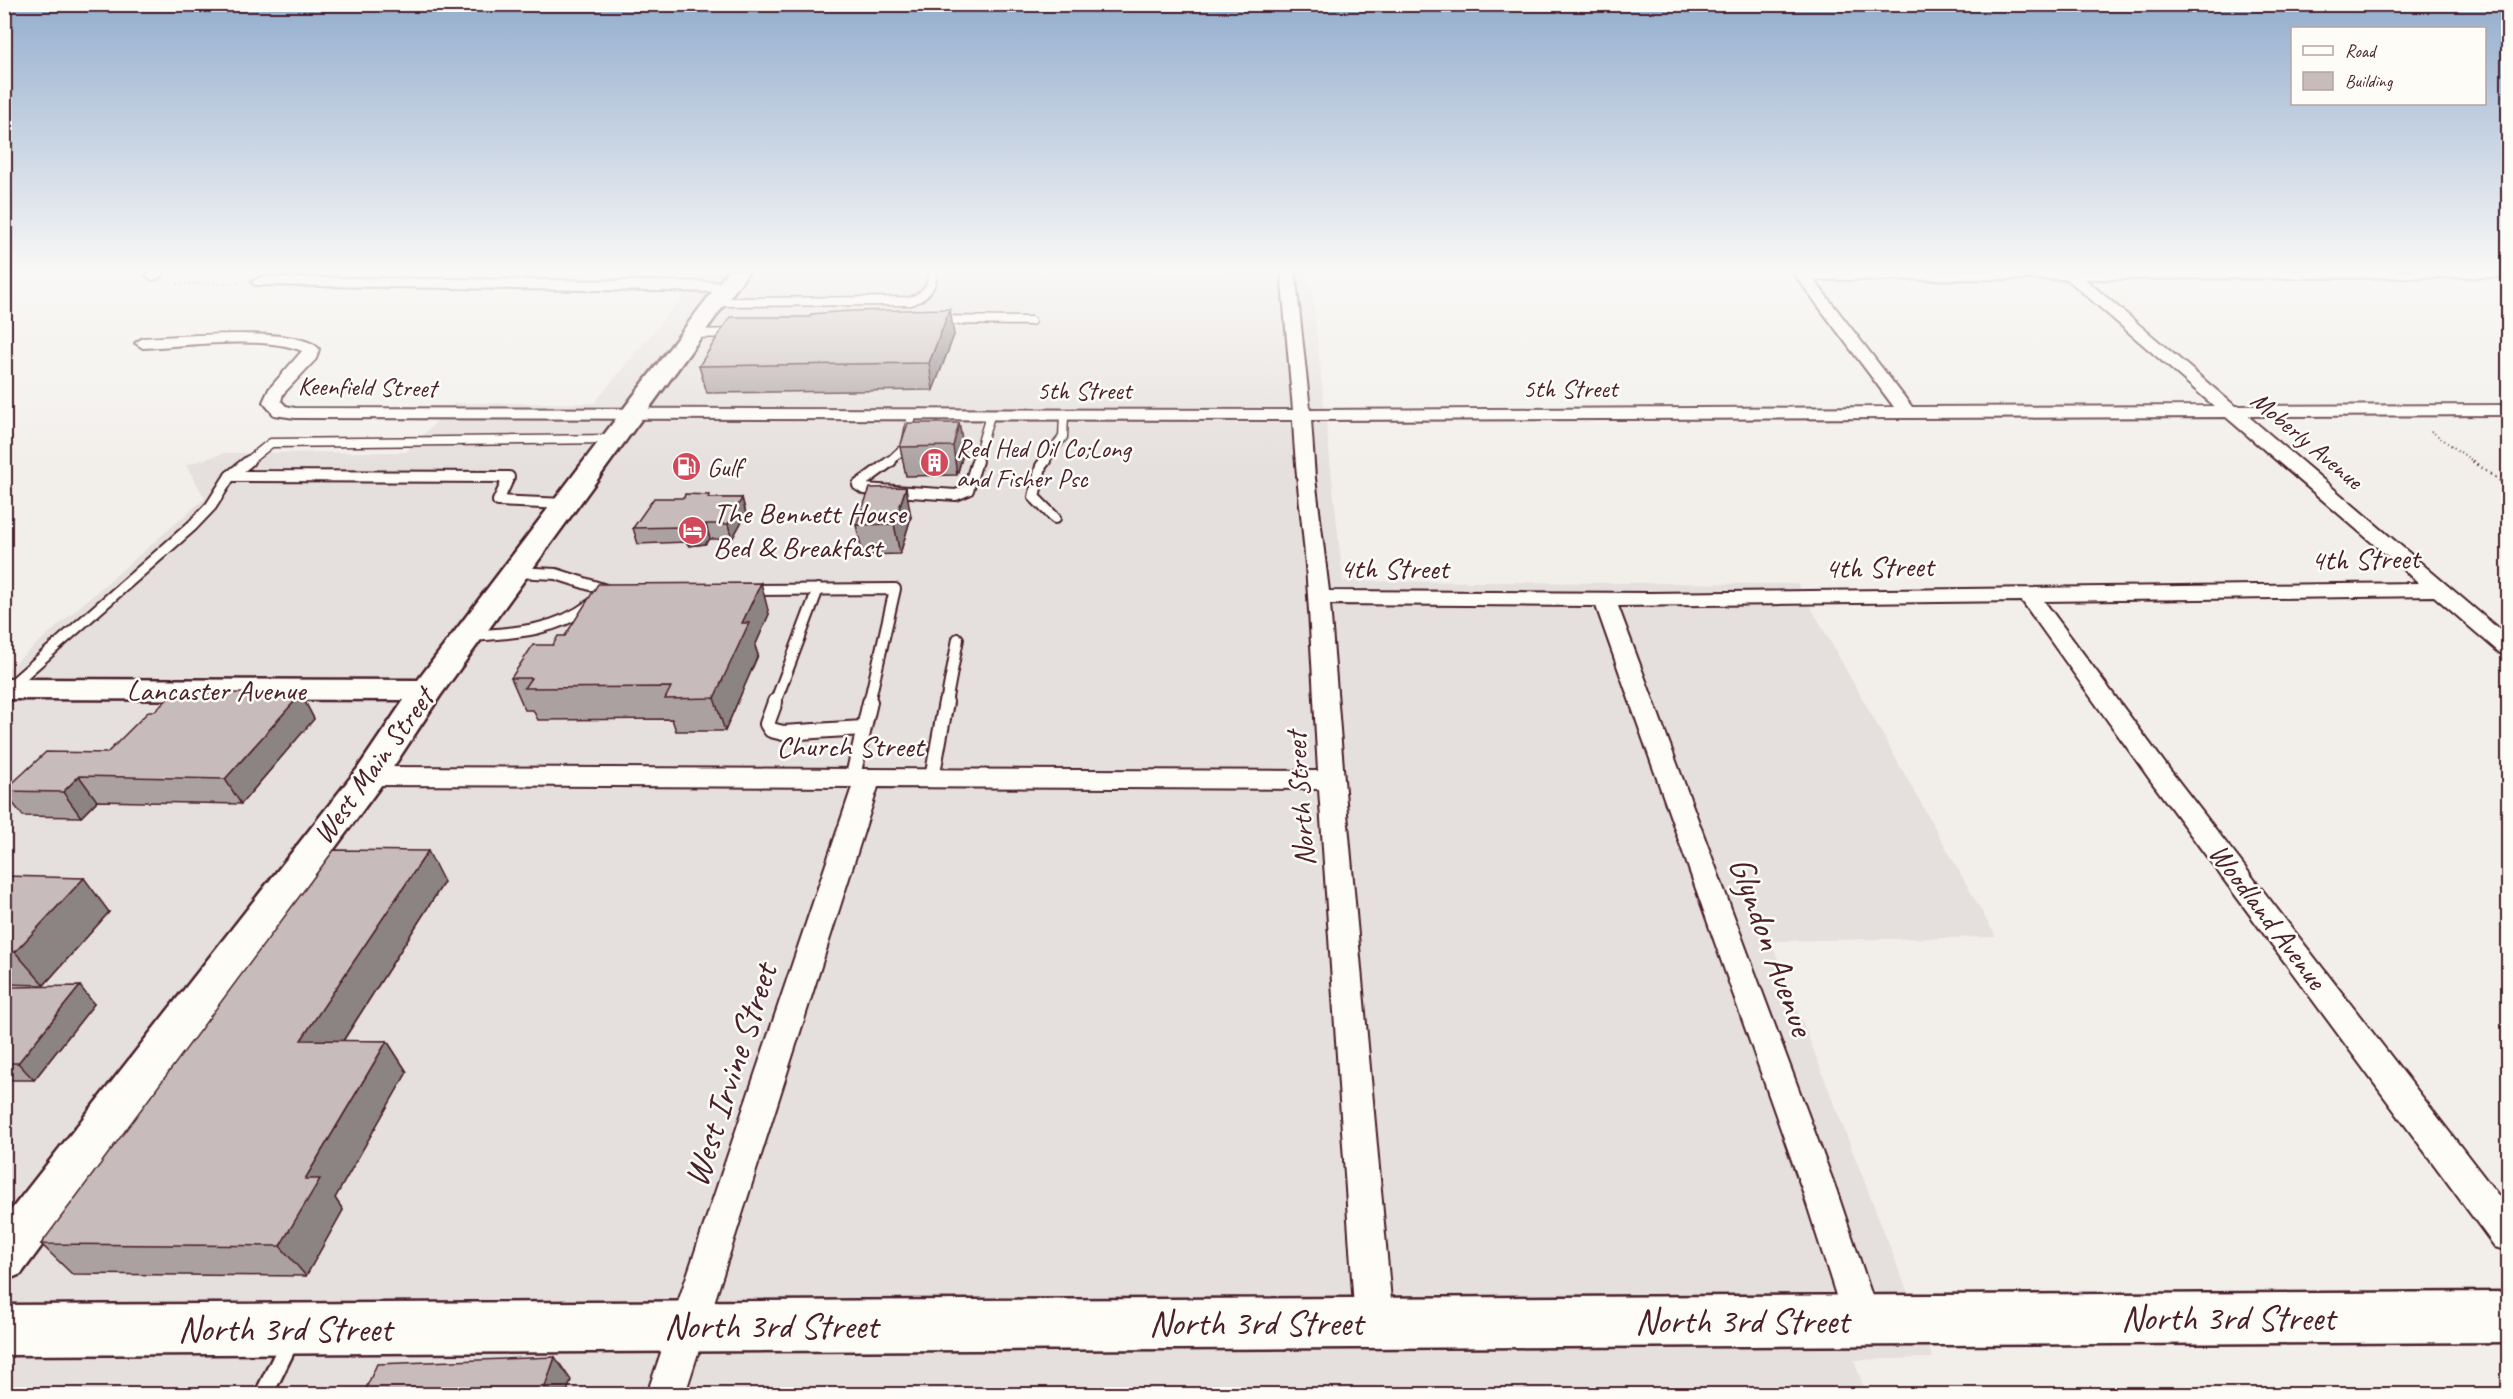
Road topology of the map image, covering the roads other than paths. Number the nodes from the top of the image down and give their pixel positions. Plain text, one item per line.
1 (690, 336) edge
2 (1294, 336) edge
3 (1849, 336) edge
4 (2143, 336) edge
5 (142, 343) dead end
6 (2229, 410) junction
7 (2508, 410) edge
8 (1907, 412) junction
9 (632, 414) junction
10 (1302, 414) junction
11 (912, 415) junction
12 (990, 416) junction
13 (1064, 416) junction
14 (614, 439) junction
15 (230, 476) junction
16 (566, 504) junction
17 (1055, 518) dead end
18 (515, 572) junction
19 (818, 589) junction
20 (2440, 589) junction
21 (736, 590) edge
22 (2029, 596) junction
23 (1319, 597) junction
24 (1605, 600) junction
25 (467, 636) junction
26 (958, 639) dead end
27 (2508, 648) edge
28 (6, 689) edge
29 (427, 690) junction
30 (863, 728) junction
31 (370, 776) junction
32 (932, 778) junction
33 (860, 780) junction
34 (1331, 780) junction
35 (2508, 1235) edge
36 (4, 1258) edge
37 (2508, 1317) edge
38 (1861, 1320) junction
39 (1374, 1323) junction
40 (688, 1327) junction
41 (296, 1329) junction
42 (4, 1330) edge
43 (264, 1395) edge
44 (666, 1395) edge

1 - 9 main road, West Main Street
2 - 10 street, North Street
3 - 8 street
4 - 6 street, Moberly Avenue
5 - 9 street, Keenfield Street
6 - 7 street, 5th Street
6 - 8 street, 5th Street
6 - 20 street, Moberly Avenue
8 - 10 street, 5th Street
9 - 11 street, 5th Street
9 - 14 main road, West Main Street
10 - 13 street, 5th Street
10 - 23 street, North Street
11 - 12 street, 5th Street
11 - 12 lane
12 - 13 street, 5th Street
13 - 17 lane
14 - 15 lane
14 - 16 main road, West Main Street
15 - 16 lane
15 - 28 lane
16 - 18 main road, West Main Street
18 - 25 main road, West Main Street
18 - 25 lane
19 - 21 lane
19 - 30 lane
19 - 30 lane
20 - 22 street, 4th Street
20 - 27 street, Moberly Avenue
22 - 24 street, 4th Street
22 - 35 street, Woodland Avenue
23 - 24 street, 4th Street
23 - 34 street, North Street
24 - 38 street, Glyndon Avenue
25 - 29 main road, West Main Street
26 - 32 lane
28 - 29 main road, Lancaster Avenue
29 - 31 main road, West Main Street
30 - 33 lane
31 - 33 street, Church Street
31 - 36 main road, West Main Street
32 - 33 street, Church Street
32 - 34 street, Church Street
33 - 40 street, West Irvine Street
34 - 39 street, North Street
37 - 38 main road, North 3rd Street
38 - 39 main road, North 3rd Street
39 - 40 main road, North 3rd Street
40 - 41 main road, North 3rd Street
40 - 44 street, West Irvine Street
41 - 42 main road, North 3rd Street
41 - 43 lane

